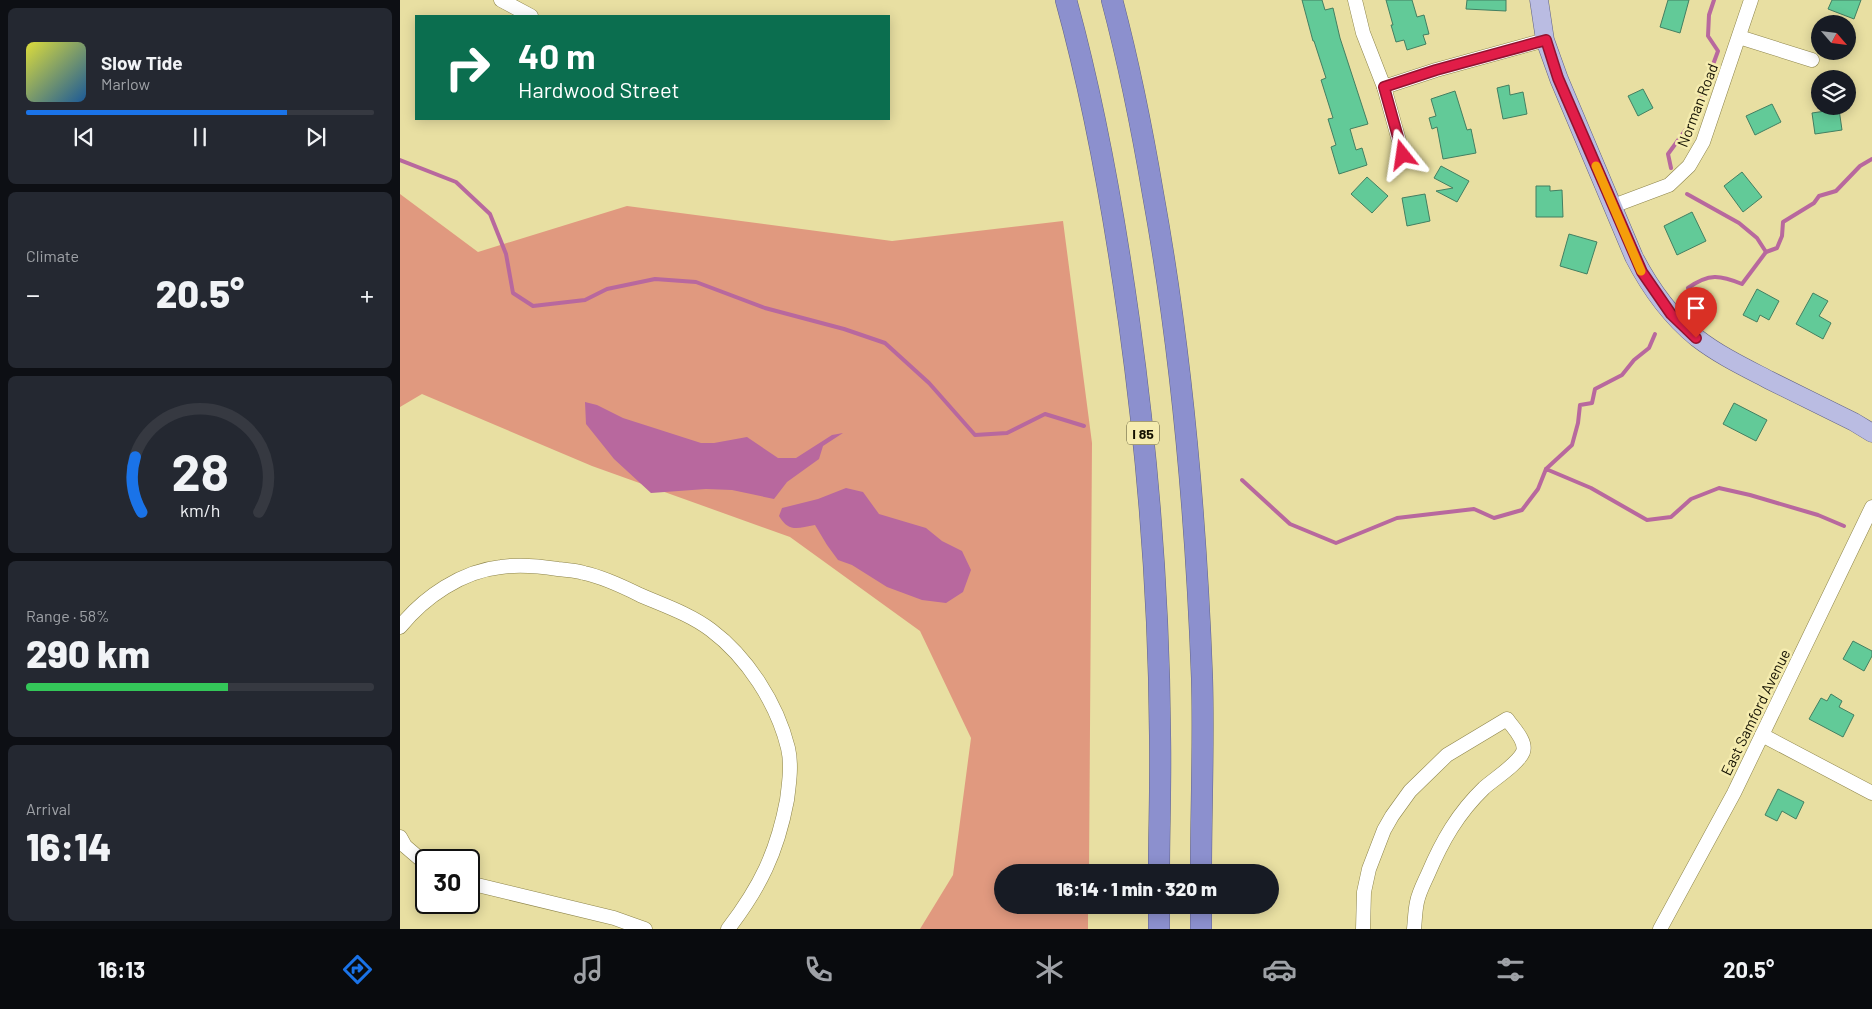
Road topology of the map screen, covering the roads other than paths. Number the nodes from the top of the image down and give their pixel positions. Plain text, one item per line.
1 (501, 0) edge
2 (1066, 0) edge
3 (1112, 0) edge
4 (1355, 0) edge
5 (1539, 0) edge
6 (1751, 0) edge
7 (529, 15) edge
8 (1739, 37) junction
9 (1546, 40) junction
10 (1811, 60) edge
11 (1384, 87) junction
12 (1403, 155) dead end
13 (1613, 206) junction
14 (1872, 433) edge
15 (1872, 507) edge
16 (400, 627) edge
17 (1762, 735) junction
18 (1872, 793) edge
19 (400, 838) edge
20 (415, 855) edge
21 (1159, 864) edge
22 (1201, 864) edge
23 (480, 886) edge
24 (1159, 914) edge
25 (1201, 914) edge
26 (645, 929) edge
27 (728, 929) edge
28 (1159, 929) edge
29 (1201, 929) edge
30 (1363, 929) edge
31 (1414, 929) edge
32 (1660, 929) edge

1 - 7 street
2 - 21 highway, I 85
3 - 22 highway
4 - 11 street
5 - 9 main road
6 - 8 street, Norman Road
8 - 10 street
8 - 13 street, Norman Road
9 - 11 street
9 - 13 main road
11 - 12 street
13 - 14 main road
15 - 17 street, East Samford Avenue
16 - 27 street
17 - 18 street
17 - 32 street, East Samford Avenue
19 - 20 street
23 - 26 street
24 - 28 highway
25 - 29 highway
30 - 31 street

